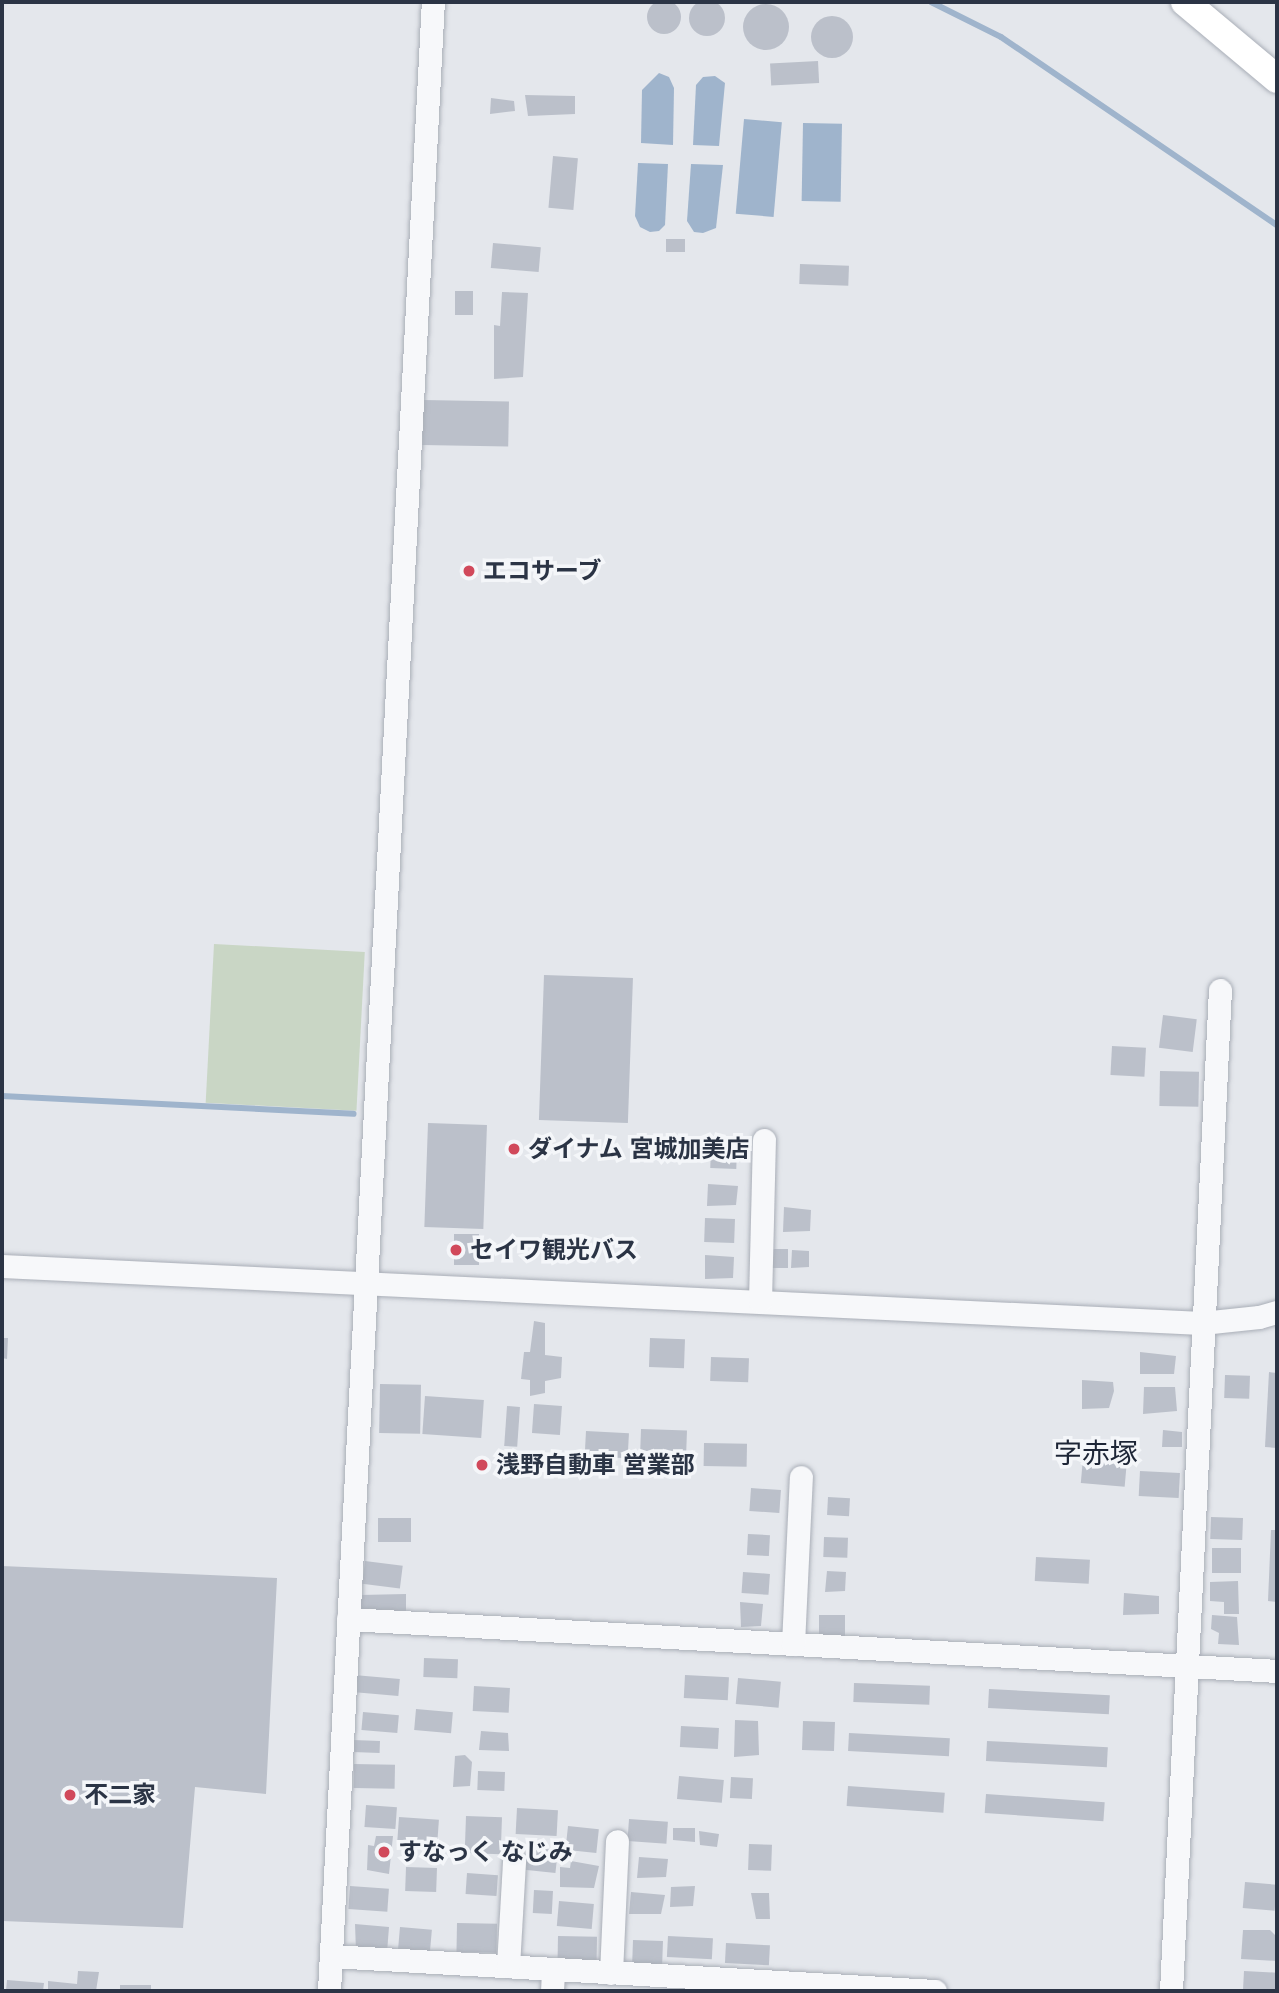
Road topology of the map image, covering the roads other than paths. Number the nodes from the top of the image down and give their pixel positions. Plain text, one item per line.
1 (433, 2) edge
2 (1185, 2) edge
3 (1277, 79) edge
4 (1220, 990) dead end
5 (764, 1140) dead end
6 (2, 1266) edge
7 (364, 1282) junction
8 (760, 1301) junction
9 (1277, 1312) edge
10 (1202, 1323) junction
11 (801, 1477) dead end
12 (348, 1619) junction
13 (793, 1644) junction
14 (1187, 1665) junction
15 (1277, 1671) edge
16 (617, 1841) dead end
17 (514, 1861) dead end
18 (331, 1956) junction
19 (508, 1966) junction
20 (611, 1973) junction
21 (553, 1980) edge
22 (664, 1983) edge
23 (329, 1991) edge
24 (936, 1991) edge
25 (1171, 1991) edge

1 - 7 street
2 - 3 main road
4 - 10 street
5 - 8 street
6 - 7 street
7 - 8 street
7 - 12 street
8 - 10 street
9 - 10 street
10 - 14 street
11 - 13 street
12 - 13 street
12 - 18 street
13 - 14 street
14 - 15 street
14 - 25 street
16 - 20 street
17 - 19 street
18 - 19 street
18 - 23 street
19 - 21 street
20 - 21 street
20 - 22 street
22 - 24 street

